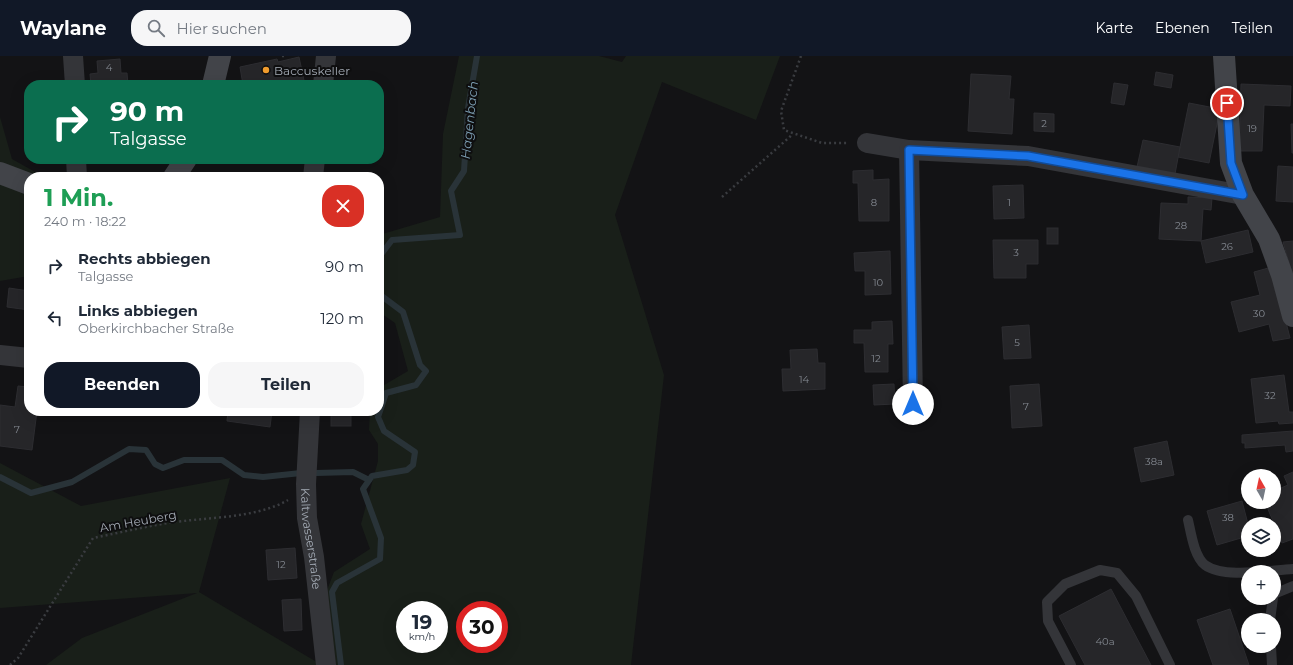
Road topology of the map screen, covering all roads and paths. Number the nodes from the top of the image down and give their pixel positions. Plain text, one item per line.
1 (73, 56) edge
2 (220, 56) edge
3 (282, 56) edge
4 (286, 56) edge
5 (326, 56) edge
6 (801, 56) edge
7 (1224, 56) edge
8 (74, 80) edge
9 (214, 80) edge
10 (324, 80) edge
11 (794, 133) junction
12 (867, 143) joint
13 (909, 150) junction
14 (0, 173) edge
15 (24, 182) edge
16 (1243, 195) junction
17 (722, 197) dead end
18 (1293, 316) edge
19 (0, 354) edge
20 (24, 357) edge
21 (913, 404) dead end
22 (310, 416) edge
23 (306, 484) junction
24 (1188, 520) dead end
25 (1293, 569) edge
26 (1293, 586) edge
27 (1281, 591) edge
28 (1271, 653) edge
29 (10, 665) edge
30 (326, 665) edge
31 (1071, 665) edge
32 (1170, 665) edge
33 (1272, 665) edge

1 - 8 street
2 - 9 street
3 - 4 path
5 - 10 street
6 - 11 path
7 - 16 street
11 - 12 path
11 - 17 path
12 - 13 street
13 - 16 street
13 - 21 street
14 - 15 street
16 - 18 street
19 - 20 street
22 - 23 street, Kaltwasserstraße
23 - 29 path, Am Heuberg
23 - 30 street, Kaltwasserstraße
24 - 25 lane
26 - 27 lane
28 - 33 lane
31 - 32 lane

